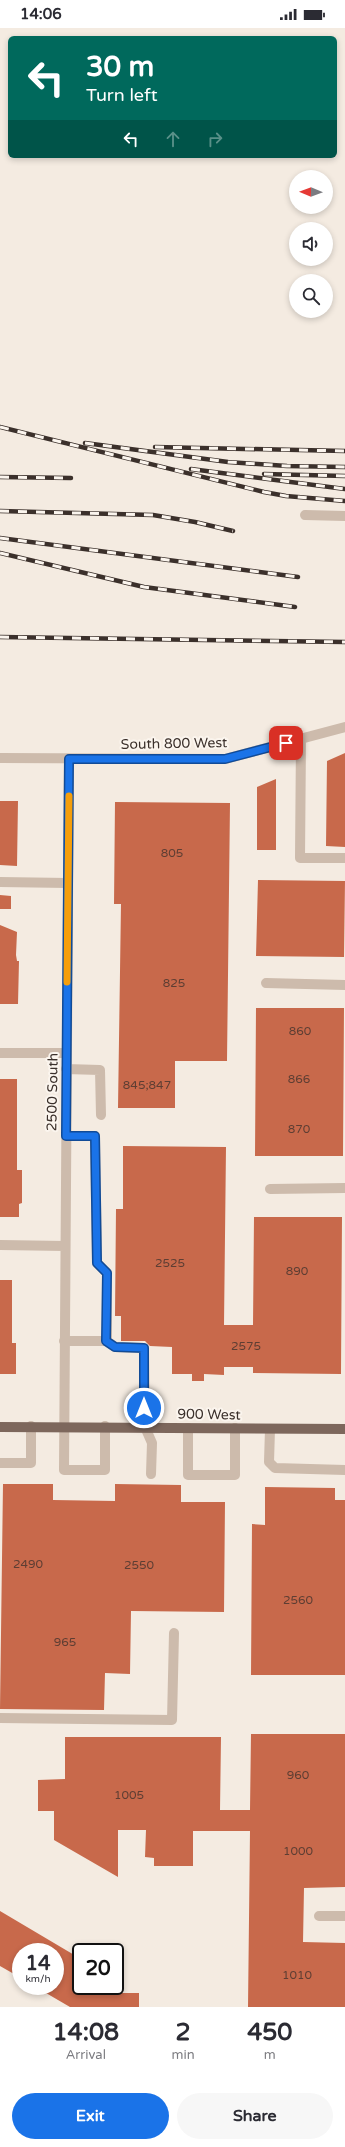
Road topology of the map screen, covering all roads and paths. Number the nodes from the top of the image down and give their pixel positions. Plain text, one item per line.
1 (305, 515) dead end
2 (345, 516) edge
3 (345, 726) edge
4 (301, 739) junction
5 (0, 758) edge
6 (69, 759) junction
7 (345, 858) edge
8 (0, 882) edge
9 (68, 882) junction
10 (266, 983) dead end
11 (345, 985) edge
12 (0, 1053) edge
13 (66, 1054) junction
14 (66, 1069) junction
15 (101, 1115) dead end
16 (66, 1136) junction
17 (270, 1188) dead end
18 (345, 1188) edge
19 (0, 1245) edge
20 (65, 1246) junction
21 (64, 1341) junction
22 (106, 1341) junction
23 (32, 1426) junction
24 (64, 1426) junction
25 (105, 1426) junction
26 (0, 1427) edge
27 (145, 1427) junction
28 (188, 1428) junction
29 (235, 1428) junction
30 (270, 1429) junction
31 (345, 1430) edge
32 (0, 1463) edge
33 (345, 1470) edge
34 (151, 1474) dead end
35 (174, 1633) dead end
36 (0, 1718) edge
37 (319, 1916) dead end
38 (345, 1916) edge

1 - 2 street
3 - 4 street, South 800 West
4 - 6 street, South 800 West
4 - 7 street
5 - 6 street, South 800 West
6 - 9 street, 2500 South
8 - 9 street
9 - 13 street, 2500 South
10 - 11 street
12 - 13 street
13 - 14 street, 2500 South
14 - 15 street
14 - 16 street, 2500 South
16 - 20 street, 2500 South
16 - 22 street
17 - 18 street
19 - 20 street
20 - 21 street, 2500 South
21 - 22 street
21 - 24 street, 2500 South
22 - 27 street
23 - 24 main road, 900 West
23 - 26 main road, 900 West
23 - 32 street
24 - 25 main road, 900 West
24 - 25 street, 2500 South
25 - 27 main road, 900 West
27 - 28 main road, 900 West
27 - 34 street
28 - 29 main road, 900 West
28 - 29 street
29 - 30 main road, 900 West
30 - 31 main road, 900 West
30 - 33 street
35 - 36 street
37 - 38 street

